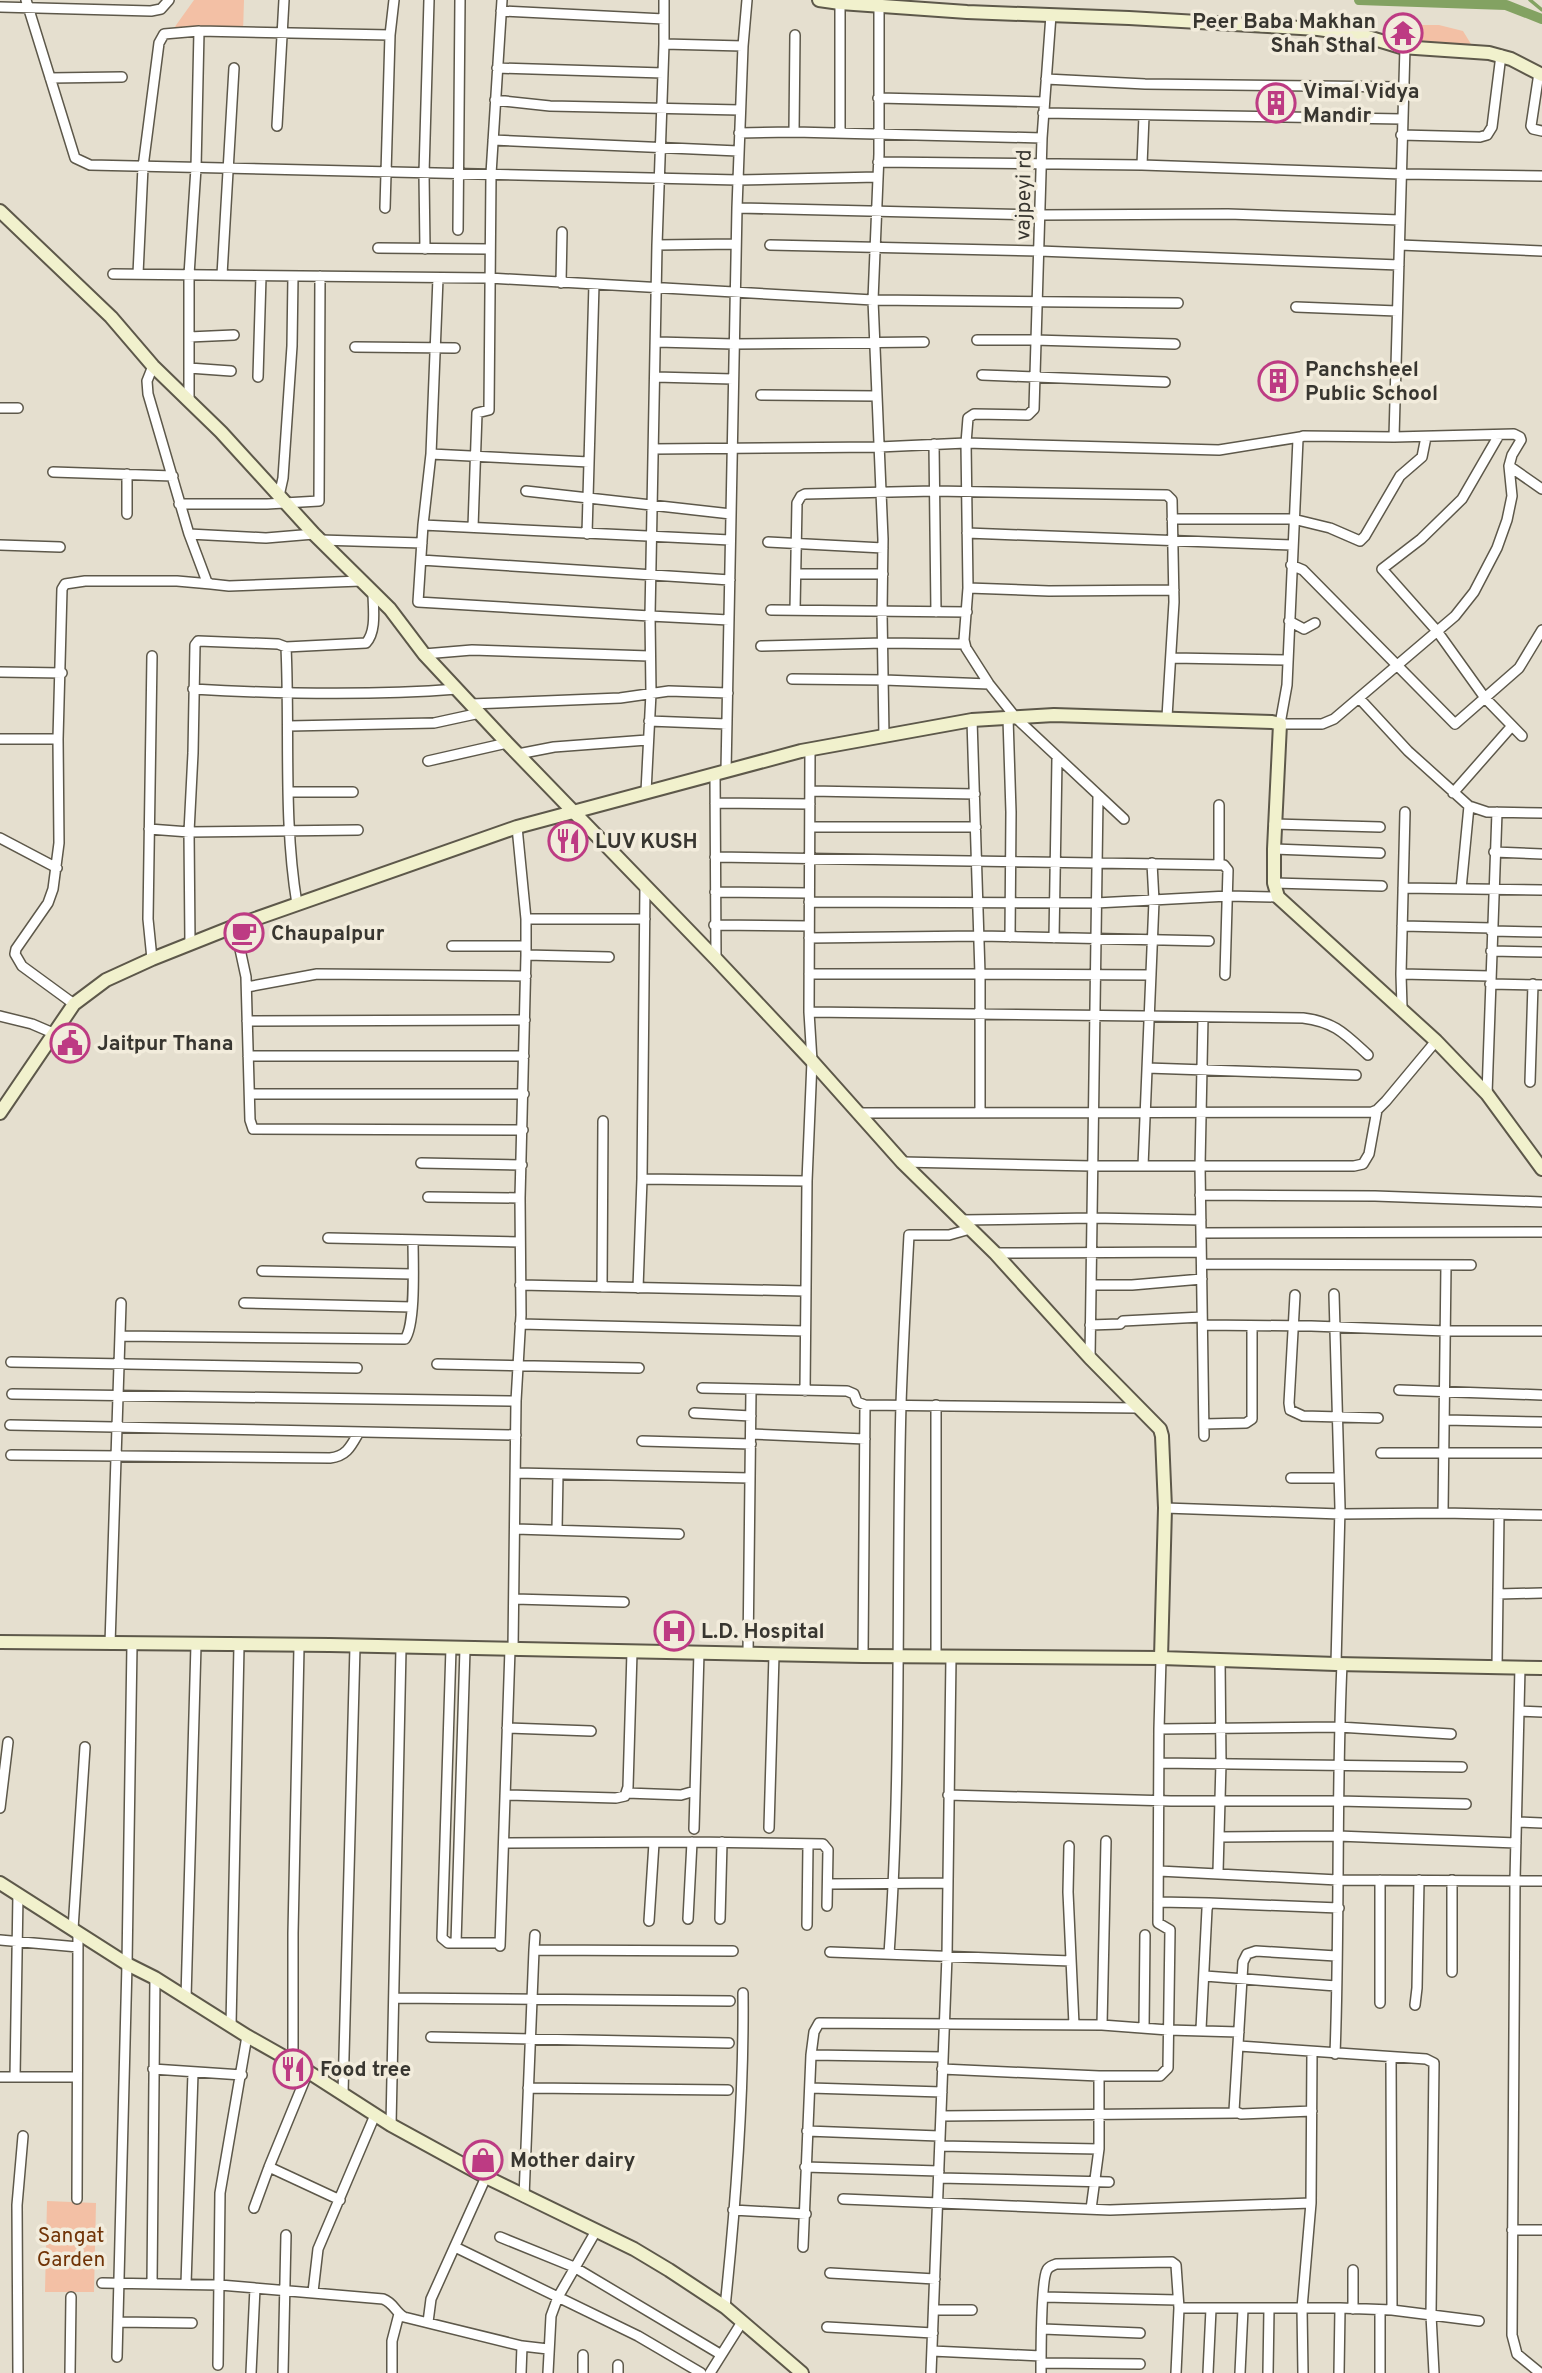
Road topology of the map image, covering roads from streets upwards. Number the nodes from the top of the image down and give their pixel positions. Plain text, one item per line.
1 (169, 0) edge
2 (284, 0) edge
3 (394, 0) edge
4 (429, 0) edge
5 (460, 0) edge
6 (502, 0) edge
7 (664, 0) edge
8 (747, 0) edge
9 (819, 0) edge
10 (840, 3) junction
11 (27, 4) edge
12 (879, 6) junction
13 (0, 7) edge
14 (501, 11) junction
15 (1051, 15) junction
16 (664, 19) junction
17 (199, 31) junction
18 (282, 32) junction
19 (390, 35) junction
20 (795, 35) dead end
21 (664, 44) junction
22 (743, 47) junction
23 (1405, 47) junction
24 (1501, 55) junction
25 (234, 68) dead end
26 (497, 68) junction
27 (663, 73) junction
28 (1541, 74) edge
29 (122, 77) dead end
30 (50, 78) junction
31 (1046, 79) junction
32 (1403, 87) junction
33 (878, 99) junction
34 (495, 100) junction
35 (1044, 102) junction
36 (662, 108) junction
37 (740, 110) junction
38 (1043, 113) junction
39 (1144, 116) junction
40 (1402, 119) junction
41 (277, 126) dead end
42 (1542, 131) edge
43 (794, 132) junction
44 (739, 133) junction
45 (840, 133) junction
46 (879, 134) junction
47 (1402, 135) junction
48 (1042, 138) junction
49 (493, 140) junction
50 (660, 148) junction
51 (738, 151) junction
52 (878, 162) junction
53 (1142, 165) junction
54 (143, 166) junction
55 (1042, 166) junction
56 (196, 168) junction
57 (229, 168) junction
58 (386, 172) junction
59 (424, 173) junction
60 (457, 173) junction
61 (491, 174) junction
62 (1401, 174) junction
63 (1542, 176) edge
64 (878, 177) junction
65 (660, 178) junction
66 (738, 180) junction
67 (385, 208) dead end
68 (737, 208) junction
69 (877, 211) junction
70 (1, 215) edge
71 (1040, 215) junction
72 (1400, 219) junction
73 (458, 230) dead end
74 (562, 232) dead end
75 (736, 244) junction
76 (770, 245) dead end
77 (1400, 245) junction
78 (657, 246) junction
79 (378, 248) dead end
80 (875, 248) junction
81 (425, 249) junction
82 (489, 250) junction
83 (1040, 250) junction
84 (1542, 250) edge
85 (1399, 265) junction
86 (113, 274) dead end
87 (138, 274) junction
88 (189, 275) junction
89 (222, 275) junction
90 (261, 276) junction
91 (293, 276) junction
92 (320, 276) junction
93 (438, 278) junction
94 (489, 278) junction
95 (561, 283) junction
96 (594, 284) junction
97 (657, 288) junction
98 (736, 293) junction
99 (873, 300) junction
100 (1037, 300) junction
101 (1178, 303) dead end
102 (1296, 307) dead end
103 (1397, 312) junction
104 (234, 335) dead end
105 (189, 337) junction
106 (977, 340) dead end
107 (1034, 340) junction
108 (657, 342) junction
109 (924, 342) dead end
110 (874, 343) junction
111 (734, 344) junction
112 (1175, 344) dead end
113 (355, 347) dead end
114 (455, 348) dead end
115 (433, 350) junction
116 (153, 366) junction
117 (189, 368) junction
118 (231, 371) dead end
119 (982, 375) dead end
120 (258, 377) dead end
121 (655, 377) junction
122 (1033, 377) junction
123 (733, 379) junction
124 (1165, 382) dead end
125 (761, 395) dead end
126 (877, 396) junction
127 (189, 400) junction
128 (0, 408) edge
129 (18, 408) dead end
130 (1499, 435) junction
131 (1426, 436) junction
132 (1300, 437) junction
133 (1394, 437) junction
134 (966, 443) junction
135 (934, 444) junction
136 (732, 447) junction
137 (879, 447) junction
138 (653, 449) junction
139 (430, 454) junction
140 (477, 456) junction
141 (589, 462) junction
142 (1509, 467) junction
143 (53, 472) dead end
144 (127, 474) junction
145 (173, 475) junction
146 (1542, 489) edge
147 (526, 491) dead end
148 (881, 491) junction
149 (934, 491) junction
150 (966, 491) junction
151 (588, 498) junction
152 (282, 500) junction
153 (180, 503) junction
154 (652, 506) junction
155 (127, 514) dead end
156 (731, 514) junction
157 (1172, 519) junction
158 (1293, 519) junction
159 (423, 525) junction
160 (473, 527) junction
161 (967, 533) junction
162 (189, 534) junction
163 (587, 534) junction
164 (652, 536) junction
165 (317, 537) junction
166 (730, 540) junction
167 (1172, 540) junction
168 (768, 542) dead end
169 (422, 543) junction
170 (797, 543) junction
171 (0, 545) edge
172 (1292, 545) junction
173 (60, 547) dead end
174 (883, 548) junction
175 (421, 560) junction
176 (1291, 565) junction
177 (797, 573) junction
178 (883, 574) junction
179 (651, 576) junction
180 (730, 580) junction
181 (361, 582) junction
182 (211, 584) junction
183 (968, 588) junction
184 (1174, 590) junction
185 (373, 592) junction
186 (771, 610) dead end
187 (795, 610) junction
188 (936, 612) junction
189 (967, 612) junction
190 (882, 613) junction
191 (650, 616) junction
192 (729, 620) junction
193 (1289, 621) junction
194 (1315, 623) dead end
195 (1542, 630) edge
196 (1437, 631) junction
197 (884, 643) junction
198 (965, 644) junction
199 (761, 646) dead end
200 (286, 647) junction
201 (424, 654) junction
202 (152, 656) dead end
203 (649, 656) junction
204 (1172, 658) junction
205 (1287, 660) junction
206 (1397, 666) junction
207 (0, 672) edge
208 (62, 673) junction
209 (792, 679) dead end
210 (884, 680) junction
211 (989, 684) junction
212 (193, 689) junction
213 (457, 689) junction
214 (651, 692) junction
215 (728, 693) junction
216 (288, 695) junction
217 (1359, 698) junction
218 (1485, 698) junction
219 (475, 709) junction
220 (1012, 718) junction
221 (1167, 718) junction
222 (972, 720) junction
223 (649, 721) junction
224 (727, 724) junction
225 (1280, 724) junction
226 (289, 726) junction
227 (1511, 727) junction
228 (884, 736) junction
229 (1522, 736) dead end
230 (0, 739) edge
231 (58, 739) junction
232 (647, 740) junction
233 (507, 743) junction
234 (810, 749) junction
235 (518, 754) junction
236 (1057, 758) junction
237 (428, 761) dead end
238 (720, 772) junction
239 (810, 791) junction
240 (289, 792) junction
241 (352, 792) dead end
242 (646, 792) junction
243 (1453, 793) junction
244 (975, 794) junction
245 (1098, 797) junction
246 (715, 803) junction
247 (810, 804) junction
248 (1219, 805) dead end
249 (1469, 806) junction
250 (1497, 811) junction
251 (575, 812) junction
252 (1405, 812) dead end
253 (1542, 813) edge
254 (1124, 819) dead end
255 (1274, 824) junction
256 (517, 827) junction
257 (810, 827) junction
258 (976, 827) junction
259 (1380, 827) dead end
260 (149, 829) junction
261 (358, 830) dead end
262 (289, 831) junction
263 (189, 832) junction
264 (0, 838) edge
265 (1274, 849) junction
266 (1494, 852) junction
267 (1380, 853) dead end
268 (1542, 854) edge
269 (715, 857) junction
270 (810, 858) junction
271 (977, 862) junction
272 (1098, 862) junction
273 (1010, 863) junction
274 (1152, 863) junction
275 (1054, 864) junction
276 (1219, 864) junction
277 (57, 868) junction
278 (1274, 883) junction
279 (645, 884) junction
280 (1382, 886) dead end
281 (1403, 888) junction
282 (1461, 889) junction
283 (1493, 889) junction
284 (1542, 890) edge
285 (715, 892) junction
286 (1228, 896) junction
287 (809, 897) junction
288 (1278, 897) junction
289 (978, 901) junction
290 (1010, 901) junction
291 (1154, 901) junction
292 (1055, 902) junction
293 (1096, 903) junction
294 (297, 904) junction
295 (526, 919) junction
296 (645, 919) junction
297 (714, 925) junction
298 (236, 926) junction
299 (809, 926) junction
300 (1402, 926) junction
301 (1492, 929) junction
302 (1542, 932) edge
303 (979, 936) junction
304 (1010, 937) junction
305 (1054, 938) junction
306 (1096, 938) junction
307 (809, 939) junction
308 (1152, 940) junction
309 (1209, 941) dead end
310 (190, 944) junction
311 (452, 946) dead end
312 (526, 950) junction
313 (1491, 951) junction
314 (1542, 952) edge
315 (609, 957) dead end
316 (716, 958) junction
317 (152, 959) junction
318 (980, 974) junction
319 (1095, 974) junction
320 (526, 975) junction
321 (809, 975) junction
322 (1151, 975) junction
323 (1225, 975) dead end
324 (1401, 975) junction
325 (1490, 980) junction
326 (1537, 984) edge
327 (247, 988) junction
328 (74, 1004) junction
329 (1402, 1008) junction
330 (809, 1012) junction
331 (980, 1014) junction
332 (1094, 1015) junction
333 (0, 1016) edge
334 (1149, 1016) junction
335 (1203, 1017) junction
336 (525, 1020) junction
337 (247, 1021) junction
338 (53, 1033) junction
339 (1436, 1041) junction
340 (1368, 1055) dead end
341 (248, 1056) junction
342 (524, 1056) junction
343 (811, 1060) junction
344 (1147, 1068) junction
345 (1202, 1070) junction
346 (1356, 1075) dead end
347 (1530, 1082) dead end
348 (250, 1094) junction
349 (524, 1094) junction
350 (1487, 1094) junction
351 (1377, 1110) junction
352 (0, 1113) edge
353 (857, 1113) junction
354 (980, 1113) junction
355 (1092, 1113) junction
356 (1145, 1114) junction
357 (1201, 1114) junction
358 (603, 1121) dead end
359 (523, 1129) junction
360 (902, 1162) junction
361 (421, 1163) dead end
362 (522, 1165) junction
363 (1092, 1166) junction
364 (1143, 1166) junction
365 (1200, 1166) junction
366 (1542, 1169) edge
367 (642, 1179) junction
368 (807, 1181) junction
369 (1200, 1195) junction
370 (428, 1197) dead end
371 (520, 1198) junction
372 (1542, 1202) edge
373 (1091, 1218) junction
374 (1201, 1220) junction
375 (966, 1224) junction
376 (1542, 1232) edge
377 (1201, 1233) junction
378 (328, 1238) dead end
379 (413, 1240) junction
380 (520, 1242) junction
381 (1091, 1251) junction
382 (1201, 1252) junction
383 (995, 1253) junction
384 (1202, 1264) junction
385 (1446, 1265) junction
386 (1471, 1265) dead end
387 (262, 1271) dead end
388 (412, 1275) junction
389 (1202, 1279) junction
390 (520, 1285) junction
391 (1091, 1285) junction
392 (602, 1287) junction
393 (638, 1288) junction
394 (805, 1292) junction
395 (1334, 1294) dead end
396 (1295, 1295) dead end
397 (121, 1303) dead end
398 (244, 1303) dead end
399 (412, 1307) junction
400 (1203, 1321) junction
401 (520, 1324) junction
402 (1090, 1325) junction
403 (1252, 1326) junction
404 (1292, 1326) junction
405 (1333, 1327) junction
406 (805, 1331) junction
407 (1446, 1331) junction
408 (1542, 1331) edge
409 (120, 1336) junction
410 (1090, 1358) junction
411 (11, 1362) dead end
412 (119, 1364) junction
413 (437, 1364) dead end
414 (518, 1365) junction
415 (357, 1368) dead end
416 (639, 1368) dead end
417 (702, 1388) dead end
418 (751, 1390) junction
419 (1399, 1390) dead end
420 (805, 1391) junction
421 (1445, 1391) junction
422 (12, 1394) dead end
423 (1542, 1395) edge
424 (118, 1396) junction
425 (516, 1401) junction
426 (865, 1405) junction
427 (901, 1405) junction
428 (936, 1405) junction
429 (1138, 1408) junction
430 (694, 1413) dead end
431 (751, 1416) junction
432 (1337, 1417) junction
433 (1378, 1418) dead end
434 (1445, 1420) junction
435 (1542, 1422) edge
436 (1204, 1424) junction
437 (10, 1425) dead end
438 (117, 1427) junction
439 (359, 1432) junction
440 (516, 1435) junction
441 (1204, 1436) dead end
442 (751, 1439) junction
443 (865, 1439) junction
444 (642, 1441) dead end
445 (1444, 1452) junction
446 (1381, 1453) dead end
447 (1542, 1454) edge
448 (11, 1455) dead end
449 (116, 1456) junction
450 (516, 1474) junction
451 (558, 1474) junction
452 (750, 1478) junction
453 (1292, 1478) dead end
454 (1339, 1478) junction
455 (1165, 1508) junction
456 (1443, 1513) junction
457 (1339, 1514) junction
458 (1499, 1514) junction
459 (1542, 1515) edge
460 (515, 1530) junction
461 (557, 1531) junction
462 (680, 1534) dead end
463 (1542, 1593) edge
464 (1498, 1594) junction
465 (514, 1599) junction
466 (624, 1602) dead end
467 (0, 1642) edge
468 (110, 1644) junction
469 (132, 1645) junction
470 (195, 1645) junction
471 (239, 1646) junction
472 (299, 1647) junction
473 (355, 1647) junction
474 (401, 1648) junction
475 (458, 1649) junction
476 (511, 1650) junction
477 (632, 1652) junction
478 (699, 1652) junction
479 (748, 1654) junction
480 (774, 1655) junction
481 (863, 1656) junction
482 (899, 1657) junction
483 (936, 1657) junction
484 (951, 1657) junction
485 (1161, 1658) junction
486 (1220, 1660) junction
487 (1339, 1664) junction
488 (1497, 1667) junction
489 (1520, 1667) junction
490 (1542, 1668) edge
491 (1519, 1711) junction
492 (1542, 1712) edge
493 (1339, 1727) junction
494 (507, 1728) junction
495 (1159, 1729) junction
496 (1221, 1729) junction
497 (591, 1731) dead end
498 (1451, 1734) dead end
499 (8, 1742) dead end
500 (85, 1747) dead end
501 (1158, 1763) junction
502 (1221, 1763) junction
503 (1338, 1765) junction
504 (1462, 1768) dead end
505 (695, 1791) junction
506 (627, 1793) junction
507 (948, 1795) junction
508 (505, 1796) junction
509 (1158, 1800) junction
510 (1220, 1801) junction
511 (1338, 1801) junction
512 (1466, 1804) dead end
513 (0, 1808) edge
514 (1517, 1822) junction
515 (1542, 1823) edge
516 (769, 1828) dead end
517 (694, 1829) dead end
518 (1338, 1836) junction
519 (1219, 1837) junction
520 (1106, 1841) dead end
521 (692, 1842) junction
522 (722, 1842) junction
523 (504, 1843) junction
524 (654, 1843) junction
525 (1516, 1843) junction
526 (808, 1845) junction
527 (1069, 1846) dead end
528 (1158, 1871) junction
529 (1218, 1872) junction
530 (1338, 1880) junction
531 (1380, 1880) junction
532 (1419, 1880) junction
533 (1452, 1880) junction
534 (1516, 1880) junction
535 (1542, 1881) edge
536 (0, 1883) edge
537 (894, 1883) junction
538 (948, 1883) junction
539 (828, 1884) junction
540 (18, 1894) junction
541 (1158, 1902) junction
542 (1209, 1903) junction
543 (827, 1906) dead end
544 (1339, 1908) junction
545 (688, 1919) dead end
546 (720, 1919) dead end
547 (649, 1921) dead end
548 (807, 1924) dead end
549 (75, 1931) junction
550 (535, 1935) dead end
551 (1145, 1935) dead end
552 (0, 1940) edge
553 (18, 1941) junction
554 (456, 1942) junction
555 (78, 1947) junction
556 (534, 1950) junction
557 (733, 1951) dead end
558 (830, 1952) dead end
559 (889, 1954) junction
560 (947, 1955) junction
561 (1336, 1956) junction
562 (1072, 1961) junction
563 (127, 1964) junction
564 (1452, 1972) dead end
565 (1205, 1976) junction
566 (155, 1978) junction
567 (1241, 1980) junction
568 (1336, 1986) junction
569 (743, 1993) dead end
570 (186, 1998) junction
571 (394, 1998) junction
572 (530, 1998) junction
573 (730, 2001) dead end
574 (1380, 2003) dead end
575 (1415, 2005) dead end
576 (944, 2024) junction
577 (231, 2025) junction
578 (1074, 2025) junction
579 (1102, 2025) junction
580 (1143, 2028) junction
581 (1201, 2029) junction
582 (1168, 2030) junction
583 (1239, 2032) junction
584 (247, 2036) junction
585 (431, 2037) dead end
586 (529, 2039) junction
587 (729, 2043) dead end
588 (1238, 2046) junction
589 (1312, 2052) junction
590 (1335, 2054) junction
591 (811, 2055) junction
592 (943, 2057) junction
593 (1391, 2057) junction
594 (293, 2062) junction
595 (153, 2069) junction
596 (943, 2069) junction
597 (309, 2071) junction
598 (193, 2073) junction
599 (242, 2075) junction
600 (1100, 2076) junction
601 (0, 2077) edge
602 (15, 2077) junction
603 (77, 2077) junction
604 (528, 2088) junction
605 (810, 2088) junction
606 (728, 2090) dead end
607 (942, 2092) junction
608 (343, 2093) junction
609 (1312, 2111) junction
610 (1237, 2113) junction
611 (375, 2115) junction
612 (941, 2116) junction
613 (1099, 2116) junction
614 (391, 2124) junction
615 (807, 2131) junction
616 (23, 2136) dead end
617 (939, 2141) junction
618 (1099, 2149) junction
619 (269, 2167) junction
620 (805, 2167) junction
621 (939, 2175) junction
622 (486, 2177) junction
623 (1110, 2182) dead end
624 (1094, 2183) junction
625 (524, 2197) junction
626 (77, 2199) dead end
627 (843, 2199) dead end
628 (340, 2200) junction
629 (938, 2203) junction
630 (1311, 2203) junction
631 (254, 2208) dead end
632 (1091, 2209) junction
633 (733, 2210) junction
634 (806, 2214) junction
635 (1512, 2230) junction
636 (1542, 2230) edge
637 (596, 2231) junction
638 (286, 2235) dead end
639 (500, 2237) dead end
640 (455, 2247) junction
641 (803, 2247) dead end
642 (574, 2267) junction
643 (1353, 2270) dead end
644 (830, 2273) dead end
645 (935, 2278) junction
646 (102, 2283) dead end
647 (119, 2283) junction
648 (152, 2283) junction
649 (186, 2284) junction
650 (220, 2285) junction
651 (255, 2288) junction
652 (286, 2290) junction
653 (313, 2292) junction
654 (71, 2297) dead end
655 (558, 2297) junction
656 (1043, 2297) junction
657 (1179, 2304) junction
658 (725, 2307) junction
659 (1302, 2308) junction
660 (1340, 2308) junction
661 (1212, 2309) junction
662 (1243, 2309) junction
663 (1269, 2309) junction
664 (1353, 2309) junction
665 (934, 2310) junction
666 (972, 2310) dead end
667 (1380, 2310) junction
668 (1392, 2310) junction
669 (399, 2314) junction
670 (1432, 2315) junction
671 (1479, 2321) dead end
672 (118, 2322) junction
673 (428, 2322) junction
674 (742, 2322) junction
675 (192, 2323) dead end
676 (827, 2327) dead end
677 (1042, 2329) junction
678 (933, 2333) junction
679 (1140, 2333) dead end
680 (522, 2346) junction
681 (548, 2349) junction
682 (932, 2351) junction
683 (720, 2354) junction
684 (583, 2356) dead end
685 (117, 2357) dead end
686 (1041, 2364) edge
687 (1140, 2364) dead end
688 (218, 2365) dead end
689 (18, 2373) edge
690 (70, 2373) edge
691 (251, 2373) edge
692 (283, 2373) edge
693 (392, 2373) edge
694 (521, 2373) edge
695 (548, 2373) edge
696 (583, 2373) edge
697 (701, 2373) edge
698 (709, 2373) edge
699 (802, 2373) edge
700 (931, 2373) edge
701 (1176, 2373) edge
702 (1208, 2373) edge
703 (1240, 2373) edge
704 (1268, 2373) edge
705 (1303, 2373) edge
706 (1339, 2373) edge
707 (1380, 2373) edge
708 (1434, 2373) edge
709 (1540, 2373) edge

1 - 11 street
2 - 18 street
3 - 19 street
4 - 59 street
5 - 60 street
6 - 14 street
7 - 16 street
8 - 22 street
9 - 10 street
10 - 12 street
10 - 45 street
11 - 13 street
11 - 30 street
12 - 15 street
12 - 33 street
14 - 16 street
14 - 26 street
15 - 23 street
15 - 31 street, vajpeyi rd
16 - 21 street
17 - 18 street
17 - 54 street
17 - 56 street
18 - 19 street
18 - 41 street
19 - 58 street
20 - 43 street
21 - 22 street
21 - 27 street
22 - 37 street
23 - 24 street
23 - 32 street
24 - 28 street
24 - 47 street
25 - 57 street
26 - 27 street
26 - 34 street
27 - 36 street
28 - 42 street
29 - 30 street
30 - 54 street
31 - 32 street
31 - 35 street, vajpeyi rd
32 - 40 street
33 - 35 street
33 - 46 street
34 - 36 street
34 - 49 street
35 - 38 street, vajpeyi rd
36 - 37 street
36 - 50 street
37 - 44 street
38 - 39 street
38 - 48 street, vajpeyi rd
39 - 40 street
39 - 53 street
40 - 47 street
43 - 44 street
43 - 45 street
44 - 51 street
45 - 46 street
46 - 48 street
46 - 52 street
47 - 62 street
48 - 55 street, vajpeyi rd
49 - 50 street
49 - 61 street
50 - 51 street
50 - 65 street
51 - 66 street
52 - 55 street
52 - 64 street
53 - 55 street
53 - 62 street
54 - 56 street
54 - 87 street
55 - 71 street, vajpeyi rd
56 - 57 street
56 - 88 street
57 - 58 street
57 - 89 street
58 - 59 street
58 - 67 street
59 - 60 street
59 - 81 street
60 - 61 street
60 - 73 street
61 - 65 street
61 - 82 street
62 - 63 street
62 - 72 street
64 - 66 street
64 - 69 street
65 - 66 street
65 - 78 street
66 - 68 street
68 - 69 street
68 - 75 street
69 - 71 street
69 - 80 street
70 - 116 street
71 - 72 street
71 - 83 street, vajpeyi rd
72 - 77 street
74 - 95 street
75 - 78 street
75 - 98 street
76 - 80 street
77 - 84 street
77 - 85 street
78 - 97 street
79 - 81 street
80 - 83 street
80 - 99 street
81 - 82 street
82 - 94 street
83 - 85 street
83 - 100 street, vajpeyi rd
85 - 103 street
86 - 87 street
87 - 88 street
88 - 89 street
88 - 105 street
89 - 90 street
90 - 91 street
90 - 120 street
91 - 92 street
91 - 152 street
92 - 93 street
92 - 152 street
93 - 94 street
93 - 115 street
94 - 95 street
94 - 140 street
95 - 96 street
96 - 97 street
96 - 141 street
97 - 98 street
97 - 108 street
98 - 99 street
98 - 111 street
99 - 100 street
99 - 110 street
100 - 101 street
100 - 107 street, vajpeyi rd
102 - 103 street
103 - 133 street
104 - 105 street
105 - 117 street
106 - 107 street
107 - 112 street
107 - 122 street, vajpeyi rd
108 - 111 street
108 - 121 street
109 - 110 street
110 - 111 street
110 - 126 street
111 - 123 street
113 - 115 street
114 - 115 street
115 - 139 street
116 - 127 street
116 - 145 street
117 - 118 street
117 - 127 street
119 - 122 street
121 - 123 street
121 - 138 street
122 - 124 street
122 - 134 street, vajpeyi rd
123 - 136 street
125 - 126 street
126 - 137 street
127 - 152 street
128 - 129 street
130 - 131 street
130 - 142 street
130 - 196 street
131 - 133 street
131 - 158 street
132 - 133 street
132 - 134 street
132 - 158 street
134 - 135 street
134 - 150 street
135 - 137 street
135 - 149 street
136 - 137 street
136 - 138 street
136 - 156 street
137 - 148 street
138 - 154 street
139 - 140 street
139 - 159 street
140 - 141 street
140 - 160 street
141 - 151 street
142 - 146 street
142 - 196 street
143 - 144 street
144 - 145 street
144 - 155 street
145 - 153 street
147 - 151 street
148 - 149 street
148 - 170 street
148 - 174 street
149 - 150 street
149 - 188 street
150 - 157 street
150 - 161 street
151 - 154 street
151 - 163 street
152 - 153 street
152 - 165 street
153 - 162 street
154 - 156 street
154 - 164 street
156 - 166 street
157 - 158 street
157 - 167 street
158 - 172 street
159 - 160 street
159 - 169 street
160 - 163 street
161 - 167 street
161 - 183 street
162 - 165 street
162 - 182 street
163 - 164 street
164 - 166 street
164 - 179 street
165 - 169 street
165 - 181 street
166 - 180 street
167 - 172 street
167 - 184 street
168 - 170 street
169 - 175 street
170 - 174 street
170 - 177 street
171 - 173 street
172 - 176 street
174 - 178 street
175 - 179 street
175 - 191 street
176 - 193 street
176 - 206 street
177 - 178 street
177 - 187 street
178 - 190 street
179 - 180 street
179 - 191 street
180 - 192 street
181 - 182 street
181 - 185 street
182 - 208 street
183 - 184 street
183 - 189 street
184 - 204 street
185 - 200 street
185 - 201 street
186 - 187 street
187 - 190 street
188 - 189 street
188 - 190 street
189 - 198 street
190 - 197 street
191 - 192 street
191 - 203 street
192 - 215 street
193 - 194 street
193 - 205 street
195 - 218 street
196 - 206 street
196 - 218 street
197 - 198 street
197 - 199 street
197 - 210 street
198 - 211 street
200 - 212 street
200 - 216 street
201 - 203 street
201 - 213 street
202 - 260 street
203 - 214 street
204 - 205 street
204 - 221 street
205 - 225 street
206 - 217 street
206 - 218 street
207 - 208 street
208 - 231 street
209 - 210 street
210 - 211 street
210 - 228 street
211 - 220 street
212 - 216 street
212 - 263 street
213 - 216 street
213 - 219 street
214 - 215 street
214 - 219 street
214 - 223 street
215 - 224 street
216 - 226 street
217 - 225 street
217 - 243 street
218 - 227 street
219 - 226 street
219 - 233 street
220 - 221 street
220 - 222 street
220 - 236 street
220 - 273 street
221 - 225 street
222 - 228 street
222 - 244 street
223 - 224 street
223 - 232 street
224 - 238 street
225 - 255 street
226 - 240 street
227 - 229 street
227 - 243 street
228 - 234 street
230 - 231 street
231 - 277 street
232 - 235 street
232 - 242 street
233 - 235 street
233 - 237 street
234 - 238 street
234 - 239 street
235 - 251 street
236 - 245 street
236 - 275 street
238 - 242 street
238 - 246 street
239 - 244 street
239 - 247 street
240 - 241 street
240 - 262 street
242 - 251 street
243 - 249 street
244 - 258 street
245 - 254 street
245 - 272 street
246 - 247 street
246 - 269 street
247 - 257 street
248 - 276 street
249 - 250 street
249 - 282 street
250 - 253 street
250 - 266 street
251 - 256 street
251 - 279 street
252 - 281 street
255 - 259 street
255 - 265 street
256 - 294 street
256 - 295 street
257 - 258 street
257 - 270 street
258 - 271 street
260 - 263 street
260 - 317 street
261 - 262 street
262 - 263 street
262 - 294 street
263 - 310 street
264 - 277 street
265 - 267 street
265 - 278 street
266 - 268 street
266 - 283 street
269 - 270 street
269 - 285 street
270 - 271 street
270 - 287 street
271 - 273 street
271 - 289 street
272 - 274 street
272 - 275 street
272 - 293 street
273 - 275 street
273 - 290 street
274 - 276 street
274 - 291 street
275 - 292 street
276 - 286 street
277 - 328 street
278 - 280 street
278 - 288 street
279 - 296 street
279 - 316 street
281 - 282 street
281 - 300 street
282 - 283 street
283 - 284 street
283 - 301 street
285 - 287 street
285 - 297 street
286 - 288 street
286 - 291 street
286 - 323 street
287 - 289 street
287 - 299 street
288 - 329 street
289 - 290 street
289 - 303 street
290 - 292 street
290 - 304 street
291 - 293 street
291 - 308 street
292 - 293 street
292 - 305 street
293 - 306 street
294 - 298 street
295 - 296 street
295 - 312 street
296 - 367 street
297 - 299 street
297 - 316 street
298 - 310 street
298 - 327 street
299 - 307 street
300 - 301 street
300 - 324 street
301 - 302 street
301 - 313 street
303 - 304 street
303 - 307 street
303 - 318 street
304 - 305 street
305 - 306 street
306 - 308 street
306 - 319 street
307 - 321 street
308 - 309 street
308 - 322 street
310 - 317 street
311 - 312 street
312 - 315 street
312 - 320 street
313 - 314 street
313 - 325 street
316 - 343 street
317 - 328 street
318 - 319 street
318 - 321 street
318 - 331 street
319 - 322 street
319 - 332 street
320 - 327 street
320 - 336 street
321 - 330 street
322 - 334 street
324 - 325 street
324 - 329 street
325 - 326 street
325 - 350 street
326 - 347 street
327 - 337 street
328 - 338 street
329 - 339 street
330 - 331 street
330 - 343 street
331 - 332 street
331 - 354 street
332 - 334 street
332 - 355 street
333 - 338 street
334 - 335 street
334 - 344 street
335 - 340 street
335 - 345 street
336 - 337 street
336 - 342 street
337 - 341 street
338 - 352 street
339 - 350 street
339 - 351 street
341 - 342 street
341 - 348 street
342 - 349 street
343 - 353 street
343 - 368 street
344 - 345 street
344 - 356 street
345 - 346 street
345 - 357 street
348 - 349 street
348 - 359 street
349 - 359 street
350 - 366 street
351 - 357 street
351 - 365 street
353 - 354 street
353 - 360 street
354 - 355 street
355 - 356 street
355 - 363 street
356 - 357 street
356 - 364 street
357 - 365 street
358 - 392 street
359 - 362 street
360 - 363 street
360 - 375 street
361 - 362 street
362 - 371 street
363 - 364 street
363 - 373 street
364 - 365 street
365 - 369 street
367 - 368 street
367 - 393 street
368 - 394 street
369 - 372 street
369 - 374 street
370 - 371 street
371 - 380 street
373 - 374 street
373 - 375 street
373 - 381 street
374 - 377 street
375 - 383 street
375 - 427 street
376 - 377 street
377 - 382 street
378 - 379 street
379 - 380 street
379 - 388 street
380 - 390 street
381 - 382 street
381 - 383 street
381 - 391 street
382 - 384 street
383 - 410 street
384 - 385 street
384 - 389 street
385 - 386 street
385 - 407 street
387 - 388 street
388 - 399 street
389 - 391 street
389 - 400 street
390 - 392 street
390 - 401 street
391 - 402 street
392 - 393 street
393 - 394 street
394 - 406 street
395 - 405 street
396 - 404 street
397 - 409 street
398 - 399 street
399 - 409 street
400 - 402 street
400 - 403 street
400 - 436 street
401 - 406 street
401 - 414 street
402 - 410 street
403 - 404 street
403 - 436 street
404 - 405 street
404 - 432 street
405 - 407 street
405 - 432 street
406 - 420 street
407 - 408 street
407 - 421 street
409 - 412 street
410 - 429 street
411 - 412 street
412 - 415 street
412 - 424 street
413 - 414 street
414 - 416 street
414 - 425 street
417 - 418 street
418 - 420 street
418 - 431 street
419 - 421 street
420 - 426 street
421 - 423 street
421 - 434 street
422 - 424 street
424 - 425 street
424 - 438 street
425 - 440 street
426 - 427 street
426 - 443 street
427 - 428 street
427 - 482 street
428 - 429 street
428 - 483 street
429 - 455 street
430 - 431 street
431 - 442 street
432 - 433 street
432 - 454 street
434 - 435 street
434 - 445 street
436 - 441 street
437 - 438 street
438 - 439 street
438 - 449 street
439 - 440 street
439 - 449 street
440 - 450 street
442 - 443 street
442 - 444 street
442 - 452 street
443 - 481 street
445 - 446 street
445 - 447 street
445 - 456 street
448 - 449 street
449 - 468 street
450 - 451 street
450 - 460 street
451 - 452 street
451 - 461 street
452 - 479 street
453 - 454 street
454 - 457 street
455 - 457 street
455 - 485 street
456 - 457 street
456 - 458 street
457 - 487 street
458 - 459 street
458 - 464 street
460 - 461 street
460 - 465 street
461 - 462 street
463 - 464 street
464 - 488 street
465 - 466 street
465 - 476 street
467 - 468 street
468 - 469 street
469 - 470 street
469 - 563 street
470 - 471 street
470 - 570 street
471 - 472 street
471 - 577 street
472 - 473 street
472 - 594 street
473 - 474 street
473 - 608 street
474 - 475 street
474 - 571 street
475 - 476 street
475 - 554 street
475 - 554 street
476 - 477 street
476 - 494 street
477 - 478 street
477 - 506 street
478 - 479 street
478 - 505 street
479 - 480 street
480 - 481 street
480 - 516 street
481 - 482 street
482 - 483 street
482 - 537 street
483 - 484 street
484 - 485 street
484 - 507 street
485 - 486 street
485 - 495 street
486 - 487 street
486 - 496 street
487 - 488 street
487 - 493 street
488 - 489 street
489 - 490 street
489 - 491 street
491 - 492 street
491 - 514 street
493 - 496 street
493 - 498 street
493 - 503 street
494 - 497 street
494 - 508 street
495 - 496 street
495 - 501 street
496 - 502 street
499 - 513 street
500 - 549 street
501 - 502 street
501 - 509 street
502 - 503 street
502 - 510 street
503 - 504 street
503 - 511 street
505 - 506 street
505 - 517 street
506 - 508 street
507 - 509 street
507 - 538 street
508 - 523 street
509 - 510 street
509 - 528 street
510 - 511 street
510 - 519 street
511 - 512 street
511 - 518 street
514 - 515 street
514 - 525 street
518 - 519 street
518 - 525 street
518 - 530 street
519 - 529 street
520 - 579 street
521 - 522 street
521 - 524 street
521 - 545 street
522 - 526 street
522 - 546 street
523 - 524 street
523 - 554 street
524 - 547 street
525 - 534 street
526 - 539 street
526 - 548 street
527 - 562 street
528 - 529 street
528 - 541 street
529 - 530 street
530 - 531 street
530 - 544 street
531 - 532 street
531 - 574 street
532 - 533 street
532 - 575 street
533 - 534 street
533 - 564 street
534 - 535 street
534 - 635 street
536 - 540 street
537 - 538 street
537 - 539 street
537 - 559 street
538 - 560 street
539 - 543 street
540 - 549 street
540 - 553 street
541 - 542 street
541 - 582 street
542 - 544 street
542 - 565 street
544 - 561 street
549 - 555 street
549 - 563 street
550 - 556 street
551 - 580 street
552 - 553 street
553 - 555 street
553 - 602 street
555 - 603 street
556 - 557 street
556 - 572 street
558 - 559 street
559 - 560 street
560 - 562 street
560 - 576 street
561 - 567 street
561 - 568 street
562 - 578 street
563 - 566 street
563 - 647 street
565 - 567 street
565 - 581 street
566 - 570 street
566 - 595 street
567 - 568 street
567 - 583 street
568 - 590 street
569 - 633 street
570 - 577 street
571 - 572 street
571 - 614 street
572 - 573 street
572 - 586 street
576 - 578 street
576 - 591 street
576 - 592 street
577 - 584 street
578 - 579 street
579 - 580 street
580 - 582 street
581 - 582 street
581 - 583 street
582 - 600 street
583 - 588 street
584 - 594 street
584 - 599 street
585 - 586 street
586 - 587 street
586 - 604 street
588 - 589 street
588 - 610 street
589 - 590 street
589 - 609 street
590 - 593 street
591 - 592 street
591 - 605 street
592 - 596 street
593 - 668 street
593 - 670 street
594 - 597 street
595 - 598 street
595 - 648 street
596 - 600 street
596 - 607 street
597 - 608 street
597 - 619 street
598 - 599 street
598 - 649 street
599 - 650 street
600 - 613 street
601 - 602 street
602 - 603 street
603 - 626 street
604 - 606 street
604 - 625 street
605 - 607 street
605 - 615 street
607 - 612 street
608 - 611 street
609 - 610 street
609 - 630 street
610 - 613 street
611 - 614 street
611 - 628 street
612 - 613 street
612 - 617 street
613 - 618 street
614 - 622 street
615 - 617 street
615 - 620 street
616 - 689 street
617 - 618 street
617 - 621 street
618 - 624 street
619 - 628 street
619 - 631 street
620 - 621 street
620 - 634 street
621 - 624 street
621 - 629 street
622 - 625 street
622 - 640 street
623 - 624 street
624 - 632 street
625 - 637 street
627 - 629 street
628 - 653 street
629 - 632 street
629 - 645 street
630 - 632 street
630 - 659 street
633 - 634 street
633 - 658 street
634 - 641 street
635 - 636 street
635 - 709 street
637 - 642 street
637 - 658 street
638 - 652 street
639 - 642 street
640 - 655 street
640 - 673 street
642 - 655 street
642 - 683 street
643 - 664 street
644 - 645 street
645 - 665 street
646 - 647 street
647 - 648 street
647 - 672 street
648 - 649 street
649 - 650 street
650 - 651 street
650 - 688 street
651 - 652 street
651 - 691 street
652 - 653 street
652 - 692 street
653 - 669 street
654 - 690 street
655 - 681 street
655 - 697 street
656 - 657 street
656 - 657 street
656 - 677 street
657 - 661 street
657 - 701 street
658 - 674 street
659 - 660 street
659 - 663 street
659 - 705 street
660 - 664 street
660 - 706 street
661 - 662 street
661 - 702 street
662 - 663 street
662 - 703 street
663 - 704 street
664 - 667 street
665 - 666 street
665 - 678 street
667 - 668 street
667 - 707 street
668 - 670 street
669 - 673 street
669 - 693 street
670 - 671 street
670 - 708 street
672 - 675 street
672 - 685 street
673 - 680 street
674 - 683 street
674 - 699 street
676 - 678 street
677 - 679 street
677 - 686 street
678 - 682 street
680 - 681 street
680 - 694 street
681 - 695 street
682 - 686 street
682 - 700 street
683 - 698 street
684 - 696 street
686 - 687 street

